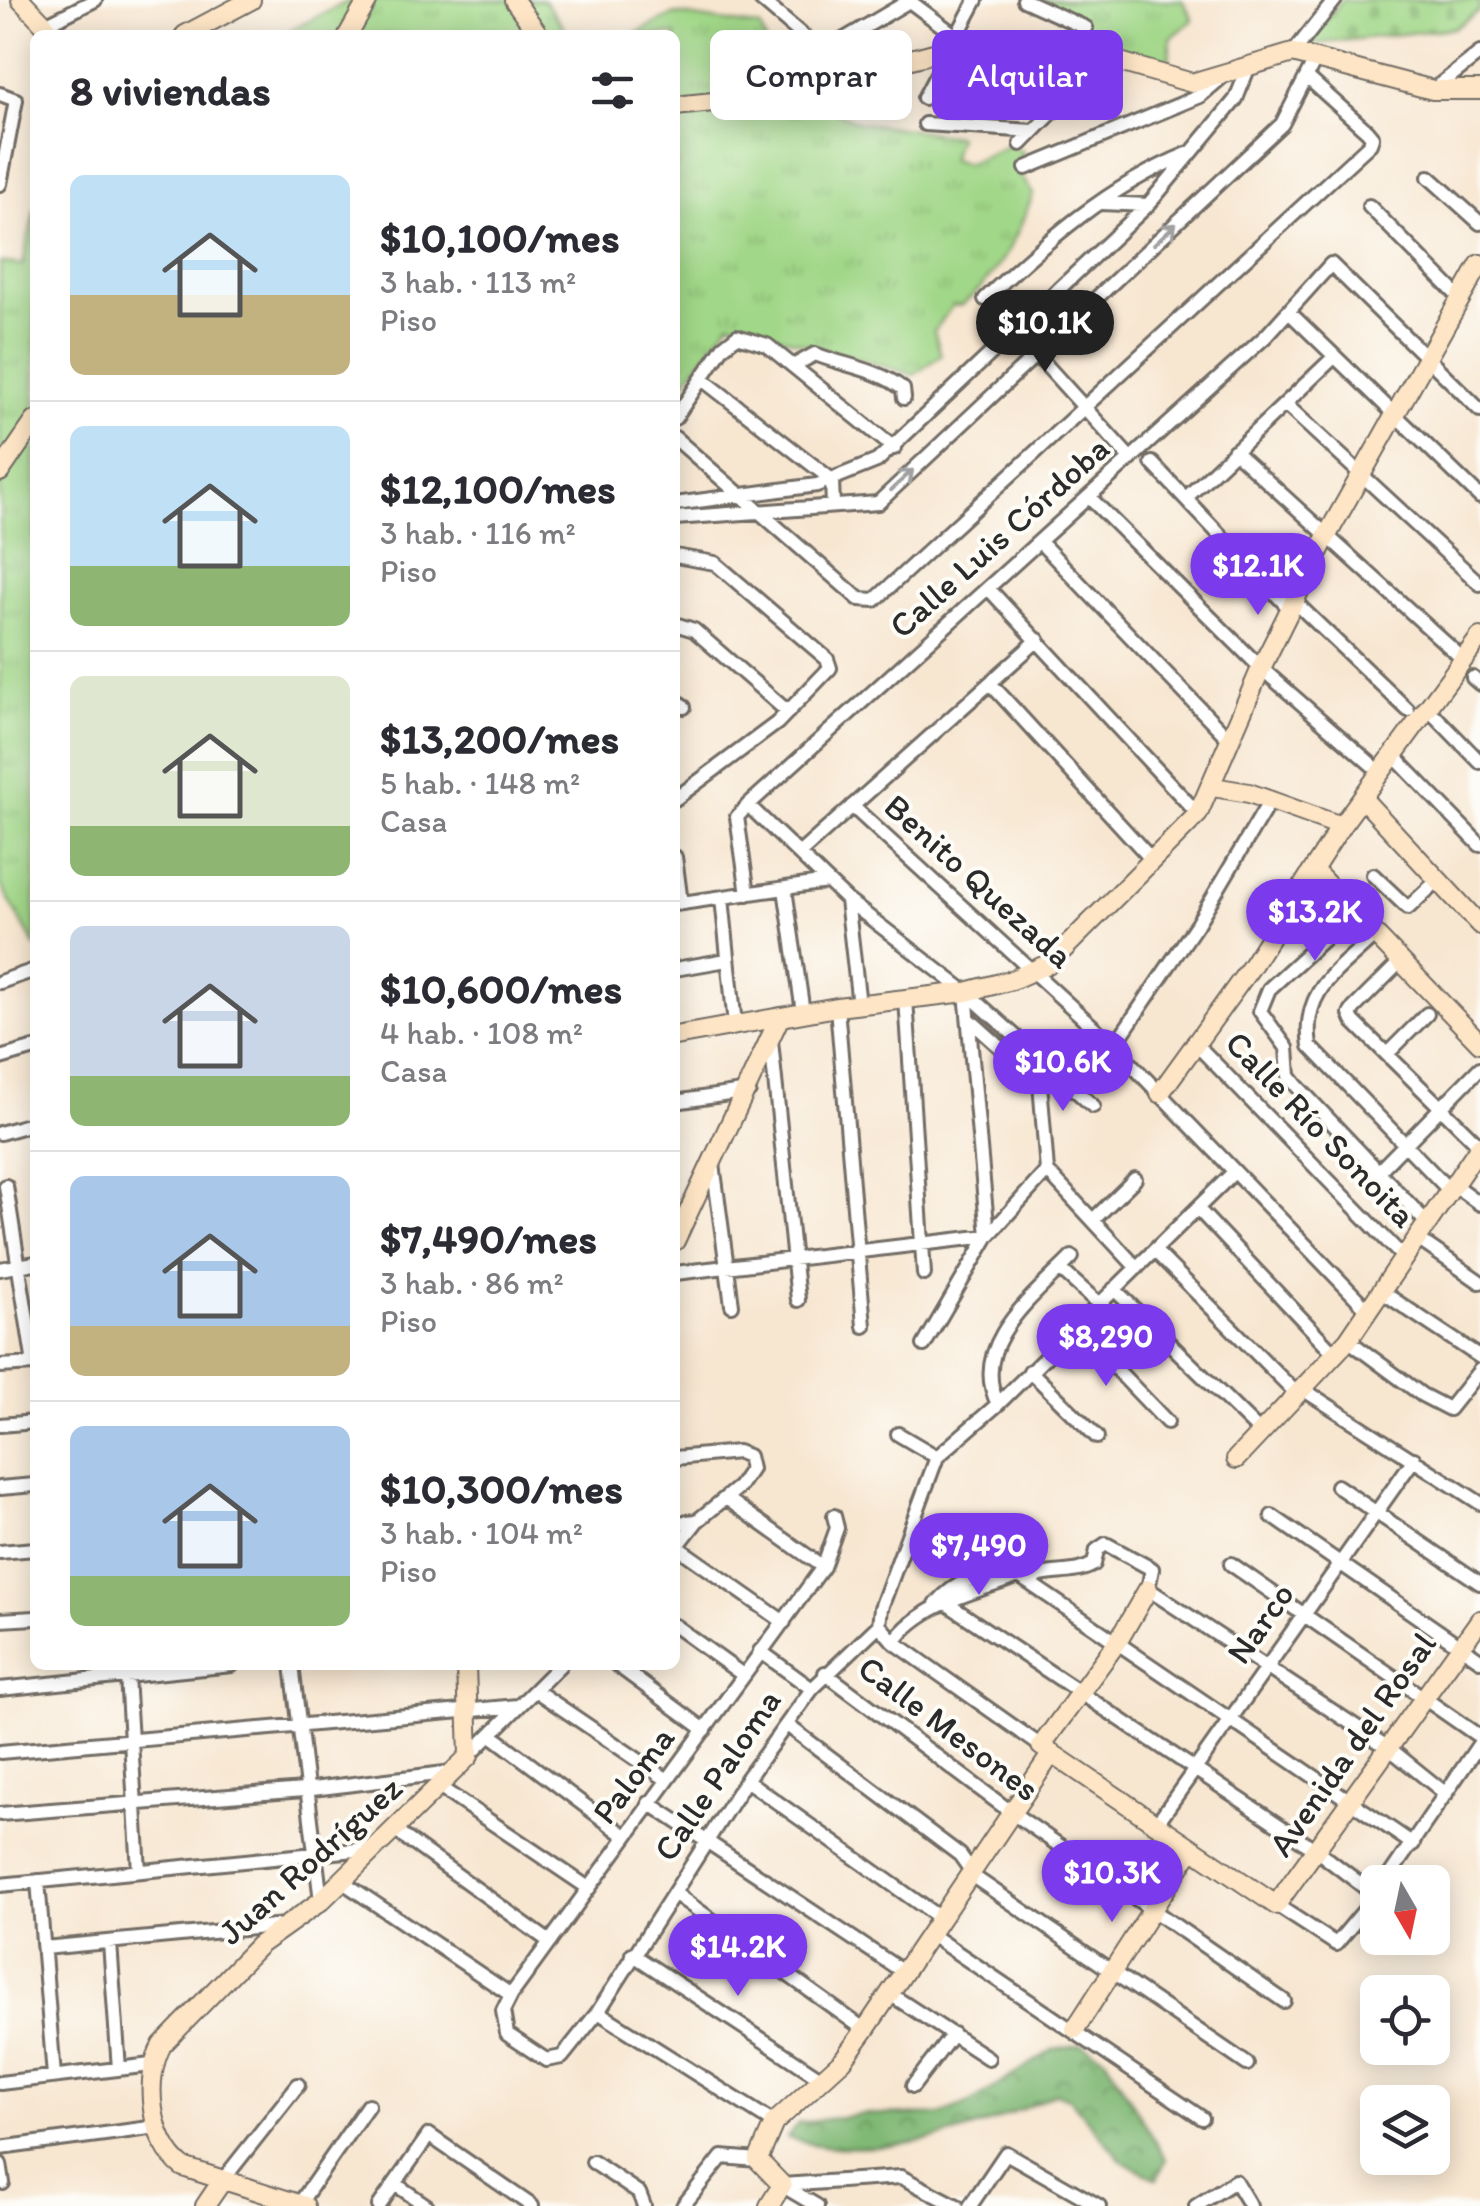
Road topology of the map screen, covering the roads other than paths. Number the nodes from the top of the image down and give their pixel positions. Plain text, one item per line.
1 (21, 0) edge
2 (95, 0) edge
3 (251, 0) edge
4 (368, 0) edge
5 (514, 0) edge
6 (761, 0) edge
7 (908, 0) edge
8 (976, 0) edge
9 (1024, 0) edge
10 (1335, 0) edge
11 (228, 5) edge
12 (1086, 28) dead end
13 (46, 30) edge
14 (192, 30) edge
15 (351, 30) edge
16 (536, 30) edge
17 (796, 30) edge
18 (858, 30) edge
19 (941, 30) edge
20 (960, 30) edge
21 (932, 48) edge
22 (1480, 52) edge
23 (1292, 54) junction
24 (1316, 58) junction
25 (1123, 63) edge
26 (1249, 66) junction
27 (1222, 78) junction
28 (1308, 78) junction
29 (932, 83) edge
30 (1432, 90) junction
31 (1480, 90) edge
32 (0, 94) edge
33 (924, 98) dead end
34 (680, 105) edge
35 (1044, 120) edge
36 (925, 124) dead end
37 (1033, 131) junction
38 (1020, 144) dead end
39 (1190, 152) junction
40 (1026, 168) dead end
41 (1430, 177) dead end
42 (0, 184) edge
43 (1098, 203) junction
44 (1148, 205) junction
45 (1369, 206) dead end
46 (1480, 223) edge
47 (1480, 264) edge
48 (985, 300) dead end
49 (1462, 300) junction
50 (1289, 312) junction
51 (1036, 354) junction
52 (1332, 358) junction
53 (1427, 363) junction
54 (793, 366) junction
55 (702, 378) junction
56 (904, 398) dead end
57 (1285, 404) junction
58 (1086, 406) junction
59 (1480, 410) edge
60 (680, 411) edge
61 (1394, 418) junction
62 (30, 428) edge
63 (680, 442) edge
64 (894, 448) junction
65 (1234, 452) junction
66 (1131, 458) junction
67 (1152, 463) dead end
68 (0, 472) edge
69 (1358, 475) junction
70 (832, 480) junction
71 (744, 494) junction
72 (1089, 497) junction
73 (1187, 497) junction
74 (1480, 497) edge
75 (680, 503) edge
76 (833, 506) junction
77 (759, 512) junction
78 (680, 518) edge
79 (1326, 537) junction
80 (1040, 542) junction
81 (680, 557) edge
82 (1480, 584) edge
83 (988, 588) junction
84 (1291, 605) junction
85 (680, 626) edge
86 (1480, 637) edge
87 (1038, 640) junction
88 (1464, 660) junction
89 (1261, 668) junction
90 (990, 683) junction
91 (1408, 710) dead end
92 (788, 712) junction
93 (1436, 717) dead end
94 (1229, 739) junction
95 (1395, 757) junction
96 (1480, 762) edge
97 (1372, 765) dead end
98 (1213, 787) junction
99 (680, 796) edge
100 (1272, 799) junction
101 (1363, 799) junction
102 (748, 805) junction
103 (852, 806) junction
104 (1198, 814) junction
105 (1341, 826) junction
106 (1480, 844) edge
107 (800, 853) junction
108 (1153, 861) junction
109 (1313, 870) junction
110 (1373, 875) dead end
111 (1438, 880) junction
112 (826, 882) junction
113 (785, 889) junction
114 (748, 894) junction
115 (722, 898) junction
116 (848, 900) junction
117 (680, 904) edge
118 (1351, 914) junction
119 (1480, 925) edge
120 (1374, 936) junction
121 (727, 960) junction
122 (1401, 961) junction
123 (680, 968) edge
124 (30, 972) edge
125 (1035, 972) junction
126 (0, 982) edge
127 (966, 992) junction
128 (906, 999) junction
129 (859, 1006) junction
130 (837, 1007) junction
131 (803, 1012) junction
132 (1427, 1014) dead end
133 (780, 1017) junction
134 (970, 1020) junction
135 (735, 1025) junction
136 (680, 1035) edge
137 (771, 1041) junction
138 (1194, 1042) junction
139 (1480, 1042) edge
140 (1114, 1046) junction
141 (30, 1049) edge
142 (1387, 1054) junction
143 (0, 1058) edge
144 (1480, 1068) edge
145 (749, 1091) junction
146 (1160, 1093) junction
147 (680, 1101) edge
148 (1442, 1105) junction
149 (1093, 1106) dead end
150 (30, 1125) edge
151 (0, 1133) edge
152 (1404, 1144) junction
153 (1480, 1146) edge
154 (712, 1162) junction
155 (1046, 1171) junction
156 (1232, 1172) junction
157 (1376, 1174) junction
158 (1135, 1179) dead end
159 (6, 1186) dead end
160 (1452, 1188) junction
161 (1480, 1204) edge
162 (1198, 1210) junction
163 (1093, 1220) junction
164 (680, 1230) edge
165 (1423, 1231) junction
166 (988, 1236) junction
167 (920, 1242) junction
168 (1155, 1251) junction
169 (856, 1252) junction
170 (1072, 1256) dead end
171 (1404, 1258) junction
172 (793, 1261) junction
173 (30, 1264) edge
174 (20, 1266) junction
175 (728, 1268) junction
176 (1137, 1268) junction
177 (0, 1269) edge
178 (1060, 1269) junction
179 (680, 1273) edge
180 (924, 1274) dead end
181 (1480, 1282) edge
182 (1114, 1289) junction
183 (1382, 1292) junction
184 (798, 1300) dead end
185 (1098, 1303) junction
186 (732, 1305) dead end
187 (1368, 1310) junction
188 (864, 1326) dead end
189 (1076, 1327) junction
190 (30, 1336) edge
191 (924, 1345) dead end
192 (1341, 1347) junction
193 (1480, 1358) edge
194 (30, 1364) edge
195 (0, 1366) edge
196 (1480, 1370) edge
197 (1030, 1371) junction
198 (1301, 1393) junction
199 (998, 1404) junction
200 (30, 1422) edge
201 (1167, 1422) dead end
202 (0, 1425) edge
203 (1261, 1433) junction
204 (898, 1434) dead end
205 (1097, 1437) dead end
206 (937, 1457) junction
207 (680, 1458) edge
208 (1236, 1459) dead end
209 (1414, 1459) junction
210 (30, 1485) edge
211 (1338, 1486) dead end
212 (0, 1488) edge
213 (726, 1498) junction
214 (1480, 1503) edge
215 (1378, 1512) junction
216 (834, 1516) dead end
217 (1272, 1516) dead end
218 (698, 1521) junction
219 (680, 1523) edge
220 (680, 1543) edge
221 (30, 1549) edge
222 (680, 1551) edge
223 (0, 1552) edge
224 (1339, 1562) junction
225 (1230, 1564) dead end
226 (823, 1567) junction
227 (1022, 1578) junction
228 (1480, 1583) edge
229 (1148, 1589) junction
230 (939, 1605) junction
231 (1303, 1616) junction
232 (30, 1618) edge
233 (0, 1620) edge
234 (1480, 1620) edge
235 (784, 1622) junction
236 (879, 1625) junction
237 (680, 1630) edge
238 (1118, 1641) junction
239 (894, 1642) junction
240 (1462, 1646) junction
241 (760, 1651) junction
242 (1480, 1660) edge
243 (1268, 1667) junction
244 (184, 1670) edge
245 (293, 1670) edge
246 (466, 1670) edge
247 (555, 1670) edge
248 (624, 1670) edge
249 (103, 1672) edge
250 (826, 1673) junction
251 (744, 1675) junction
252 (126, 1676) junction
253 (0, 1689) edge
254 (812, 1689) junction
255 (536, 1690) junction
256 (1080, 1692) junction
257 (1426, 1697) junction
258 (518, 1706) junction
259 (468, 1708) junction
260 (1230, 1718) junction
261 (299, 1724) junction
262 (787, 1724) junction
263 (705, 1730) junction
264 (490, 1735) junction
265 (128, 1740) junction
266 (1480, 1740) edge
267 (1390, 1749) junction
268 (1046, 1750) junction
269 (0, 1752) edge
270 (470, 1756) junction
271 (1194, 1769) junction
272 (453, 1772) junction
273 (666, 1779) junction
274 (746, 1780) junction
275 (439, 1787) junction
276 (304, 1790) junction
277 (1446, 1794) junction
278 (1352, 1801) junction
279 (650, 1803) junction
280 (133, 1806) junction
281 (1011, 1812) junction
282 (0, 1814) edge
283 (1157, 1824) junction
284 (396, 1831) junction
285 (624, 1835) junction
286 (707, 1839) junction
287 (1413, 1844) junction
288 (378, 1848) junction
289 (1192, 1848) junction
290 (1316, 1850) junction
291 (316, 1858) junction
292 (1398, 1865) edge
293 (139, 1871) junction
294 (973, 1872) junction
295 (38, 1881) junction
296 (342, 1882) junction
297 (1360, 1882) edge
298 (0, 1885) edge
299 (587, 1887) junction
300 (674, 1893) junction
301 (321, 1901) junction
302 (1276, 1905) junction
303 (1151, 1910) junction
304 (1360, 1915) edge
305 (285, 1925) junction
306 (936, 1927) junction
307 (550, 1942) junction
308 (110, 1943) junction
309 (44, 1948) junction
310 (632, 1954) junction
311 (1110, 1972) junction
312 (905, 1973) junction
313 (890, 1994) junction
314 (511, 1995) junction
315 (1284, 2002) dead end
316 (598, 2012) junction
317 (1075, 2029) junction
318 (865, 2030) junction
319 (952, 2034) junction
320 (988, 2058) dead end
321 (546, 2060) joint
322 (1247, 2064) dead end
323 (151, 2065) junction
324 (119, 2068) junction
325 (54, 2076) junction
326 (822, 2079) junction
327 (0, 2082) edge
328 (298, 2085) dead end
329 (913, 2086) dead end
330 (368, 2105) dead end
331 (1202, 2118) dead end
332 (774, 2123) junction
333 (158, 2127) junction
334 (0, 2148) edge
335 (758, 2160) junction
336 (593, 2162) dead end
337 (0, 2164) edge
338 (222, 2181) junction
339 (4, 2183) dead end
340 (395, 2184) junction
341 (782, 2185) junction
342 (303, 2204) edge
343 (205, 2206) edge
344 (379, 2206) edge
345 (427, 2206) edge
346 (532, 2206) edge
347 (644, 2206) edge
348 (683, 2206) edge
349 (768, 2206) edge
350 (817, 2206) edge
351 (957, 2206) edge
352 (970, 2206) edge
353 (1098, 2206) edge
354 (1196, 2206) edge
355 (1250, 2206) edge

1 - 13 street
2 - 13 street
3 - 11 street
4 - 15 street
5 - 16 street
6 - 17 street
7 - 18 street
7 - 19 street
8 - 20 street
9 - 12 street
10 - 23 street
11 - 14 street
21 - 34 street
22 - 30 street
23 - 24 street
23 - 26 street
24 - 28 street
24 - 30 street
25 - 27 street
26 - 27 street
26 - 39 street
27 - 40 street
51 -> 28 street
28 - 58 street
29 - 33 street
30 - 31 street
32 - 42 street
35 - 37 street
36 - 37 street
37 - 38 street
39 - 43 street
39 - 44 street
41 - 46 street
43 - 44 street
43 - 48 street
44 - 64 street
45 - 49 street
47 - 49 street
49 - 53 street
50 - 52 street
50 - 53 street, Calle Luis Córdoba
50 - 66 street, Calle Luis Córdoba
51 - 58 street
76 -> 51 street
52 - 57 street
52 - 61 street
53 - 59 street
53 - 61 street
54 - 55 street
54 - 56 street
54 - 64 street
55 - 60 street
55 - 70 street
57 - 65 street
57 - 69 street
58 - 66 street
58 - 77 street
61 - 69 street
61 - 74 street
62 - 68 street
63 - 71 street
64 - 70 street
65 - 73 street
65 - 79 street
66 - 72 street, Calle Luis Córdoba
67 - 73 street
69 - 79 street
69 - 82 street
70 - 71 street
70 - 76 street
71 - 75 street
71 - 77 street
72 - 80 street, Calle Luis Córdoba
72 - 89 street
73 - 84 street
76 - 77 street
77 - 78 street
79 - 84 street
79 - 88 street
80 - 83 street, Calle Luis Córdoba
80 - 94 street
81 - 92 street
83 - 87 street
83 - 102 street, Calle Luis Córdoba
84 - 89 street
84 - 91 street
85 - 92 street
86 - 88 street
87 - 90 street
87 - 104 street
88 - 95 street
89 - 94 street
89 - 97 street
90 - 103 street
90 - 108 street
92 - 99 street
93 - 96 street
94 - 98 street
95 - 101 street
95 - 106 street
98 - 100 street
98 - 104 street
100 - 105 street
100 - 140 street
101 - 105 street
101 - 111 street
102 - 107 street
102 - 114 street
103 - 107 street
103 - 125 street, Benito Quezada
104 - 108 street
105 - 109 street
107 - 112 street
108 - 125 street
109 - 118 street
109 - 138 street
110 - 111 street
111 - 119 street
112 - 113 street
112 - 116 street
113 - 114 street
113 - 131 street
114 - 115 street
115 - 117 street
115 - 121 street
116 - 127 street
116 - 129 street
118 - 120 street
118 - 157 street
120 - 122 street
120 - 152 street
121 - 123 street
121 - 135 street
122 - 139 street
122 - 142 street
124 - 126 street
125 - 127 street
125 - 140 street, Benito Quezada
127 - 128 street
127 - 134 street
127 - 149 street
128 - 129 street
128 - 167 street
129 - 130 street
130 - 131 street
130 - 169 street
131 - 133 street
132 - 142 street
133 - 135 street
133 - 137 street
134 - 155 street
134 - 166 street
135 - 136 street
137 - 145 street
137 - 172 street
138 - 146 street
138 - 171 street, Calle Río Sonoita
140 - 146 street, Benito Quezada
141 - 143 street
142 - 148 street
144 - 148 street
145 - 147 street
145 - 154 street
146 - 156 street, Benito Quezada
148 - 152 street
148 - 153 street
150 - 151 street
152 - 157 street
152 - 160 street
153 - 160 street
154 - 164 street
154 - 175 street
155 - 163 street
155 - 166 street
156 - 162 street
156 - 187 street, Benito Quezada
157 - 165 street
158 - 163 street
159 - 174 street
160 - 161 street
160 - 165 street
162 - 168 street
162 - 192 street
163 - 176 street
165 - 171 street
165 - 181 street
166 - 167 street
166 - 191 street
167 - 169 street
167 - 180 street
168 - 176 street
168 - 198 street
169 - 172 street
169 - 188 street
170 - 178 street
171 - 183 street
172 - 175 street
172 - 184 street
173 - 174 street
174 - 177 street
174 - 190 street
175 - 179 street
175 - 186 street
176 - 182 street
178 - 185 street
178 - 199 street
182 - 185 street
182 - 203 street
183 - 187 street
183 - 193 street
185 - 189 street
187 - 192 street
189 - 197 street
189 - 201 street
192 - 196 street
192 - 198 street
194 - 195 street
197 - 199 street
197 - 205 street
198 - 203 street
198 - 209 street
199 - 206 street
200 - 202 street
203 - 208 street
204 - 206 street
206 - 236 street
207 - 213 street
209 - 214 street
209 - 215 street, Narco
210 - 212 street
211 - 215 street
213 - 218 street
213 - 226 street
215 - 224 street, Narco
215 - 228 street
216 - 226 street, Paloma
217 - 224 street
218 - 219 street
218 - 220 street
221 - 223 street
222 - 235 street
224 - 231 street, Narco
224 - 240 street
225 - 231 street
226 - 235 street, Paloma
227 - 229 street
227 - 230 street
227 - 238 street
229 - 238 street
229 - 243 street
230 - 239 street
230 - 256 street
231 - 243 street, Narco
231 - 257 street
232 - 233 street
234 - 240 street, Avenida del Rosal
235 - 241 street, Paloma
236 - 239 street
236 - 250 street, Calle Paloma
237 - 251 street
238 - 256 street
238 - 260 street
239 - 268 street
240 - 242 street
240 - 257 street, Avenida del Rosal
241 - 251 street, Paloma
241 - 254 street, Calle Mesones
243 - 260 street, Narco
243 - 267 street
244 - 252 street
245 - 261 street
246 - 259 street
247 - 255 street, Juan Rodríguez
248 - 263 street
249 - 252 street
249 - 253 street
250 - 254 street, Calle Paloma
250 - 281 street, Calle Mesones
251 - 263 street, Paloma
252 - 265 street
254 - 262 street, Calle Paloma
255 - 258 street, Juan Rodríguez
255 - 273 street
256 - 268 street
256 - 271 street
257 - 266 street
257 - 267 street, Avenida del Rosal
258 - 259 street
258 - 264 street, Juan Rodríguez
259 - 261 street
259 - 270 street
260 - 271 street, Narco
260 - 278 street
261 - 265 street
261 - 276 street
262 - 274 street, Calle Paloma
262 - 294 street
263 - 273 street, Paloma
264 - 270 street, Juan Rodríguez
264 - 285 street
265 - 269 street
265 - 280 street
266 - 277 street
267 - 277 street
267 - 278 street, Avenida del Rosal
268 - 281 street
268 - 283 street
270 - 272 street, Juan Rodríguez
271 - 283 street, Narco
271 - 290 street
272 - 275 street, Juan Rodríguez
272 - 276 street
273 - 279 street, Paloma
274 - 286 street, Calle Paloma
274 - 306 street
275 - 284 street, Juan Rodríguez
275 - 299 street
276 - 280 street
276 - 291 street
277 - 287 street
278 - 287 street
278 - 290 street, Avenida del Rosal
279 - 285 street, Paloma
279 - 286 street
280 - 282 street
280 - 293 street
281 - 294 street
281 - 303 street, Calle Mesones
283 - 289 street
284 - 288 street, Juan Rodríguez
284 - 307 street
285 - 299 street, Paloma
286 - 300 street, Calle Paloma
286 - 312 street
287 - 292 street
288 - 291 street
288 - 296 street, Juan Rodríguez
289 - 302 street
289 - 303 street
290 - 297 street
290 - 302 street, Avenida del Rosal
291 - 293 street
291 - 301 street
293 - 295 street
294 - 306 street
294 - 311 street
295 - 298 street
295 - 309 street
296 - 301 street, Juan Rodríguez
296 - 314 street
299 - 307 street, Paloma
300 - 310 street, Calle Paloma
300 - 318 street
301 - 305 street, Juan Rodríguez
302 - 304 street
303 - 311 street
303 - 315 street, Calle Mesones
305 - 308 street
305 - 323 street, Juan Rodríguez
306 - 312 street
306 - 317 street
307 - 314 street, Paloma
308 - 309 street
308 - 324 street
309 - 325 street
310 - 316 street, Calle Paloma
310 - 326 street
311 - 317 street
311 - 322 street
312 - 313 street
313 - 318 street
313 - 319 street
314 - 321 street, Paloma
316 - 321 street, Calle Paloma
316 - 332 street
317 - 331 street
318 - 326 street
319 - 320 street
319 - 329 street
323 - 324 street
323 - 333 street
324 - 325 street
325 - 327 street
326 - 332 street
328 - 338 street
330 - 342 street
332 - 335 street
333 - 334 street
333 - 338 street
335 - 341 street
335 - 348 street
336 - 347 street
337 - 339 street
338 - 342 street
338 - 343 street
340 - 344 street
340 - 345 street
340 - 346 street
341 - 349 street
341 - 350 street
341 - 351 street
352 - 353 street
354 - 355 street

